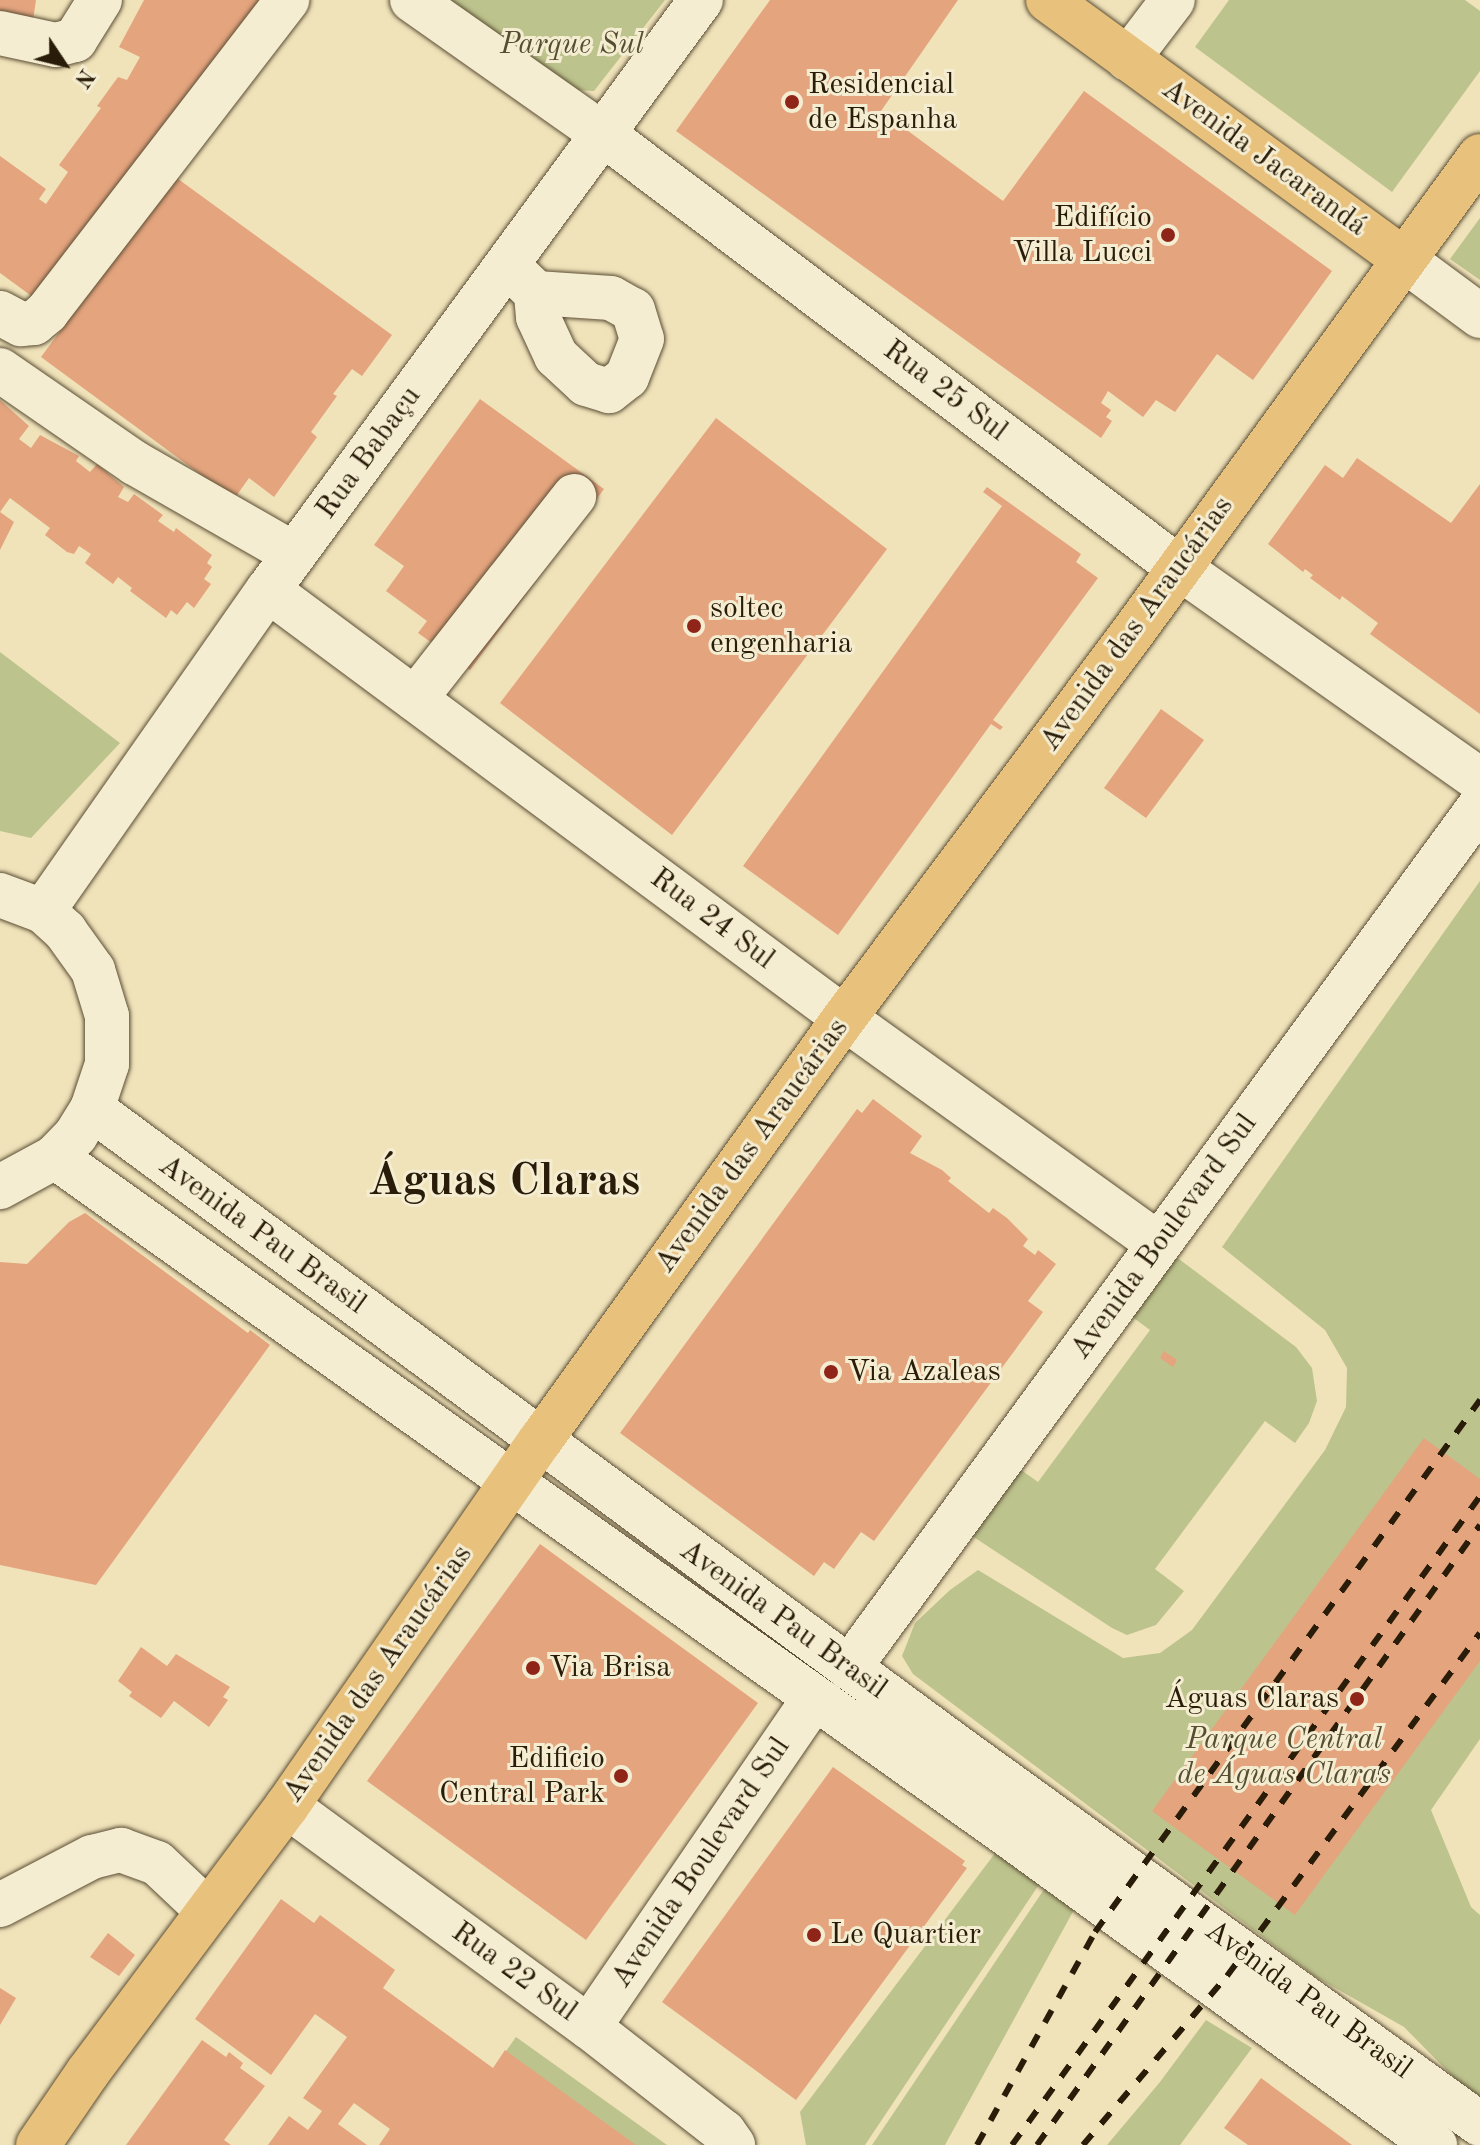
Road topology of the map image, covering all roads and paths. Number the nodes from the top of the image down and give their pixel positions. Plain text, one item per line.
1 (100, 0) edge
2 (287, 0) edge
3 (412, 0) edge
4 (701, 0) edge
5 (1048, 0) edge
6 (1173, 0) edge
7 (0, 33) edge
8 (1128, 59) junction
9 (603, 134) junction
10 (1480, 156) edge
11 (1403, 259) junction
12 (0, 313) edge
13 (1480, 316) edge
14 (0, 370) edge
15 (574, 496) dead end
16 (294, 554) junction
17 (1178, 567) junction
18 (268, 590) junction
19 (415, 699) junction
20 (1480, 780) edge
21 (1480, 806) edge
22 (0, 895) edge
23 (43, 911) junction
24 (845, 1017) junction
25 (92, 1109) junction
26 (55, 1157) junction
27 (0, 1187) edge
28 (1159, 1244) junction
29 (540, 1441) junction
30 (511, 1481) junction
31 (849, 1668) junction
32 (813, 1700) junction
33 (287, 1806) junction
34 (0, 1905) edge
35 (208, 1911) junction
36 (589, 2027) junction
37 (1480, 2124) edge
38 (38, 2145) edge
39 (733, 2145) edge
40 (1435, 2145) edge

1 - 7 street
2 - 12 street
3 - 9 street, Rua 25 Sul
4 - 9 street, Rua Babaçu
5 - 8 main road, Avenida Jacarandá
6 - 8 street
8 - 11 main road, Avenida Jacarandá
9 - 16 street, Rua Babaçu
9 - 17 street, Rua 25 Sul
10 - 11 main road, Avenida das Araucárias
11 - 13 street, Avenida Jacarandá
11 - 17 main road, Avenida das Araucárias
14 - 16 street
15 - 19 street
16 - 18 street, Rua Babaçu
17 - 20 street, Rua 25 Sul
17 - 24 main road, Avenida das Araucárias
18 - 19 street, Rua 24 Sul
18 - 23 street, Rua Babaçu
19 - 24 street, Rua 24 Sul
21 - 28 street, Avenida Boulevard Sul
22 - 23 street
23 - 25 street
24 - 28 street, Rua 24 Sul
24 - 29 main road, Avenida das Araucárias
25 - 26 street
25 - 29 street, Avenida Pau Brasil
26 - 27 street
26 - 30 street, Avenida Pau Brasil
28 - 31 street, Avenida Boulevard Sul
29 - 30 main road, Avenida das Araucárias
29 - 31 street, Avenida Pau Brasil
30 - 32 street, Avenida Pau Brasil
30 - 33 main road, Avenida das Araucárias
31 - 37 street, Avenida Pau Brasil
32 - 36 street, Avenida Boulevard Sul
32 - 40 street, Avenida Pau Brasil
33 - 35 main road, Avenida das Araucárias
33 - 36 street, Rua 22 Sul
34 - 35 street
35 - 38 main road, Avenida das Araucárias
36 - 39 street, Rua 22 Sul

